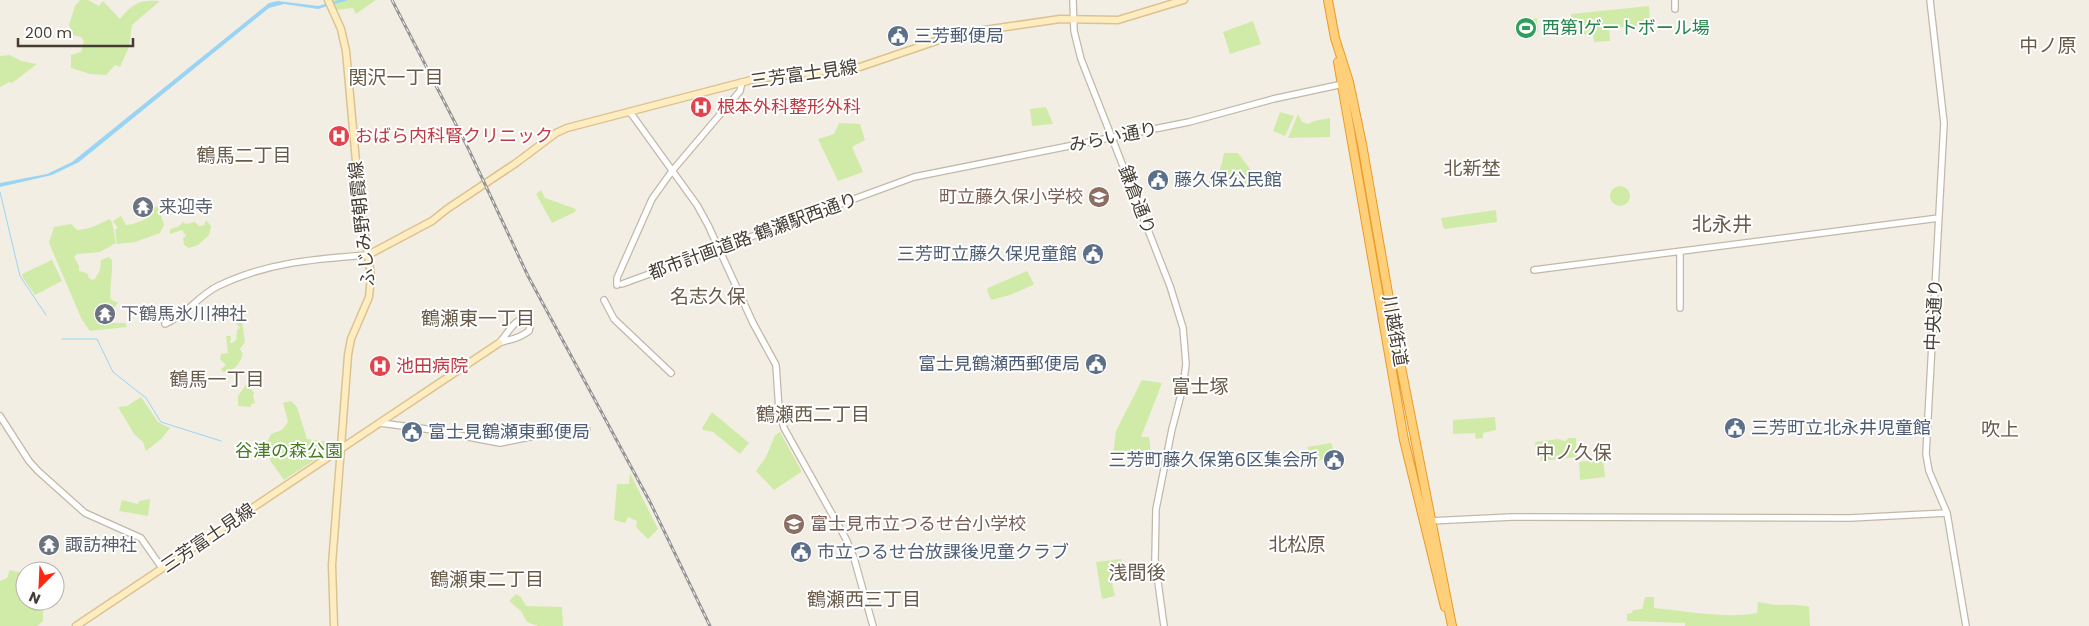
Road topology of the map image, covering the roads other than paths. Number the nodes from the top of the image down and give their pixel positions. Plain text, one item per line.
1 (1073, 0) edge
2 (1184, 0) edge
3 (1328, 0) edge
4 (1675, 0) edge
5 (1930, 0) edge
6 (328, 1) edge
7 (1675, 9) dead end
8 (1073, 19) junction
9 (1335, 38) junction
10 (742, 82) junction
11 (1343, 84) junction
12 (630, 112) junction
13 (1112, 138) junction
14 (672, 170) junction
15 (883, 188) joint
16 (1939, 218) junction
17 (719, 249) junction
18 (1680, 252) junction
19 (368, 255) junction
20 (1534, 270) dead end
21 (604, 300) dead end
22 (1680, 308) dead end
23 (165, 324) dead end
24 (499, 343) junction
25 (671, 373) dead end
26 (0, 416) edge
27 (380, 423) junction
28 (587, 430) dead end
29 (340, 449) junction
30 (1947, 513) junction
31 (1424, 520) junction
32 (1432, 521) junction
33 (162, 568) junction
34 (76, 626) edge
35 (334, 626) edge
36 (873, 626) edge
37 (1164, 626) edge
38 (1451, 626) edge
39 (1966, 626) edge

1 - 8 street, 鎌倉通り
2 - 8 main road, 三芳富士見線
3 - 9 highway, 川越街道
4 - 7 street
5 - 16 street, 中央通り
6 - 19 main road, ふじみ野朝霞線
8 - 10 main road, 三芳富士見線
8 - 13 street, 鎌倉通り
9 - 11 highway, 川越街道
9 - 32 highway, 川越街道
10 - 12 main road, 三芳富士見線
10 - 14 street
11 - 13 street, みらい通り
11 - 31 highway, 川越街道
12 - 14 street
12 - 19 main road, 三芳富士見線
13 - 15 street, みらい通り
13 - 37 street, 鎌倉通り
14 - 17 street
14 - 17 street, 都市計画道路 鶴瀬駅西通り
15 - 17 street, 都市計画道路 鶴瀬駅西通り
16 - 18 street
16 - 30 street, 中央通り
17 - 36 street
18 - 20 street
18 - 22 street
19 - 23 street
19 - 29 main road, ふじみ野朝霞線
21 - 25 street
24 - 24 street
24 - 27 main road, 三芳富士見線
26 - 33 street
27 - 28 street
27 - 29 main road, 三芳富士見線
29 - 33 main road, 三芳富士見線
29 - 35 main road, ふじみ野朝霞線
30 - 32 street
30 - 39 street, 中央通り
31 - 32 street
31 - 38 highway, 川越街道
32 - 38 highway, 川越街道
33 - 34 main road, 三芳富士見線

